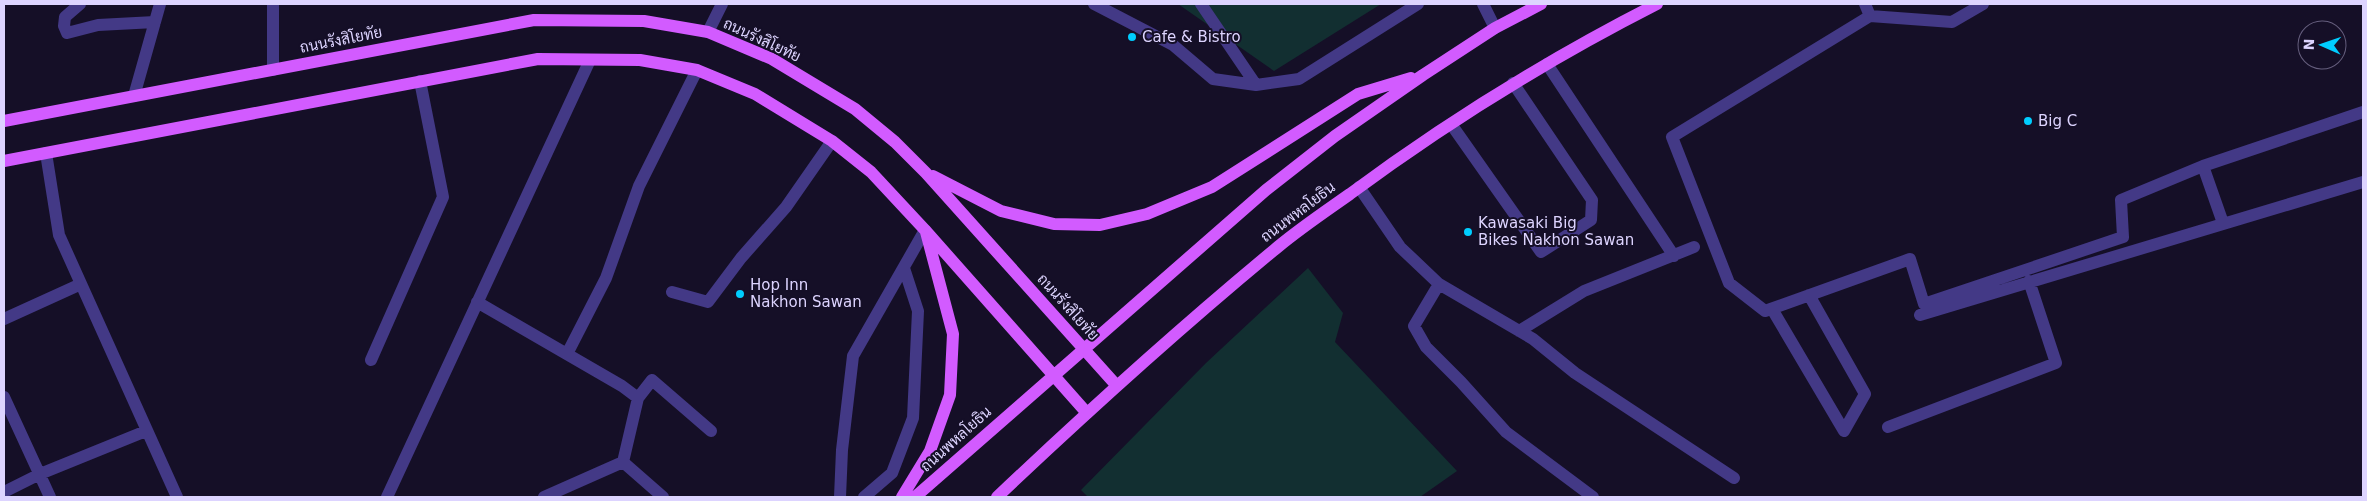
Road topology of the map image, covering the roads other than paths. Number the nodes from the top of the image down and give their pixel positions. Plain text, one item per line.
1 (80, 4) edge
2 (160, 4) edge
3 (273, 4) edge
4 (722, 4) edge
5 (1094, 4) edge
6 (1201, 4) edge
7 (1418, 4) edge
8 (1483, 4) edge
9 (1541, 4) edge
10 (1656, 4) edge
11 (1865, 4) edge
12 (1983, 4) edge
13 (1870, 16) junction
14 (155, 22) junction
15 (1495, 28) junction
16 (708, 32) junction
17 (590, 60) junction
18 (1547, 64) junction
19 (274, 70) junction
20 (697, 70) junction
21 (1423, 75) junction
22 (420, 82) junction
23 (1513, 83) junction
24 (1256, 85) junction
25 (134, 96) junction
26 (2363, 112) edge
27 (4, 121) edge
28 (1451, 124) junction
29 (832, 141) junction
30 (46, 153) junction
31 (4, 161) edge
32 (2203, 166) junction
33 (926, 173) junction
34 (2363, 182) edge
35 (1359, 187) junction
36 (2223, 223) junction
37 (925, 230) junction
38 (1694, 248) dead end
39 (1674, 256) junction
40 (904, 268) junction
41 (2029, 281) junction
42 (81, 284) junction
43 (1439, 284) junction
44 (672, 292) dead end
45 (1809, 295) junction
46 (477, 302) junction
47 (1772, 309) junction
48 (1920, 315) dead end
49 (4, 319) edge
50 (1519, 331) junction
51 (1084, 349) junction
52 (567, 354) junction
53 (371, 360) dead end
54 (1053, 374) junction
55 (1118, 386) junction
56 (4, 397) edge
57 (638, 398) junction
58 (1086, 412) junction
59 (1888, 427) dead end
60 (146, 431) junction
61 (711, 431) dead end
62 (623, 462) junction
63 (40, 474) junction
64 (1734, 478) dead end
65 (4, 492) edge
66 (50, 497) edge
67 (177, 497) edge
68 (387, 497) edge
69 (544, 497) edge
70 (663, 497) edge
71 (840, 497) edge
72 (864, 497) edge
73 (902, 497) edge
74 (914, 497) edge
75 (997, 497) edge
76 (1592, 497) edge

1 - 14 street
2 - 14 street
3 - 19 street
4 - 16 street
5 - 24 street
6 - 24 street
7 - 24 street
8 - 15 street
9 - 15 main road, ถนนพหลโยธิน
10 - 18 main road, ถนนพหลโยธิน
11 - 13 street
12 - 13 street
13 - 47 street
14 - 25 street
15 - 21 main road, ถนนพหลโยธิน
16 - 19 main road, ถนนรังสิโยทัย
16 - 33 main road, ถนนรังสิโยทัย
17 - 20 main road
17 - 22 main road
17 - 46 street
18 - 23 main road, ถนนพหลโยธิน
18 - 39 street
19 - 25 main road, ถนนรังสิโยทัย
20 - 29 main road
20 - 52 street
21 - 33 main road
21 - 51 main road, ถนนพหลโยธิน
22 - 30 main road
22 - 53 street
23 - 28 main road, ถนนพหลโยธิน
23 - 28 street
25 - 27 main road, ถนนรังสิโยทัย
26 - 32 street
28 - 35 main road, ถนนพหลโยธิน
29 - 37 main road
29 - 44 street
30 - 31 main road
30 - 42 street
32 - 36 street
32 - 45 street
33 - 51 main road, ถนนรังสิโยทัย
34 - 36 street
35 - 43 street
35 - 55 main road, ถนนพหลโยธิน
36 - 41 street
37 - 40 street
37 - 54 main road
37 - 73 main road
38 - 39 street
39 - 50 street
40 - 71 street
40 - 72 street
41 - 48 street
41 - 59 street
42 - 49 street
42 - 60 street
43 - 50 street
43 - 76 street
45 - 47 street
45 - 47 street
46 - 52 street
46 - 68 street
50 - 64 street
51 - 54 main road, ถนนพหลโยธิน
51 - 55 main road, ถนนรังสิโยทัย
52 - 57 street
54 - 58 main road
54 - 74 main road, ถนนพหลโยธิน
55 - 58 main road, ถนนพหลโยธิน
56 - 63 street
57 - 61 street
57 - 62 street
58 - 75 main road, ถนนพหลโยธิน
60 - 63 street
60 - 67 street
62 - 69 street
62 - 70 street
63 - 65 street
63 - 66 street

